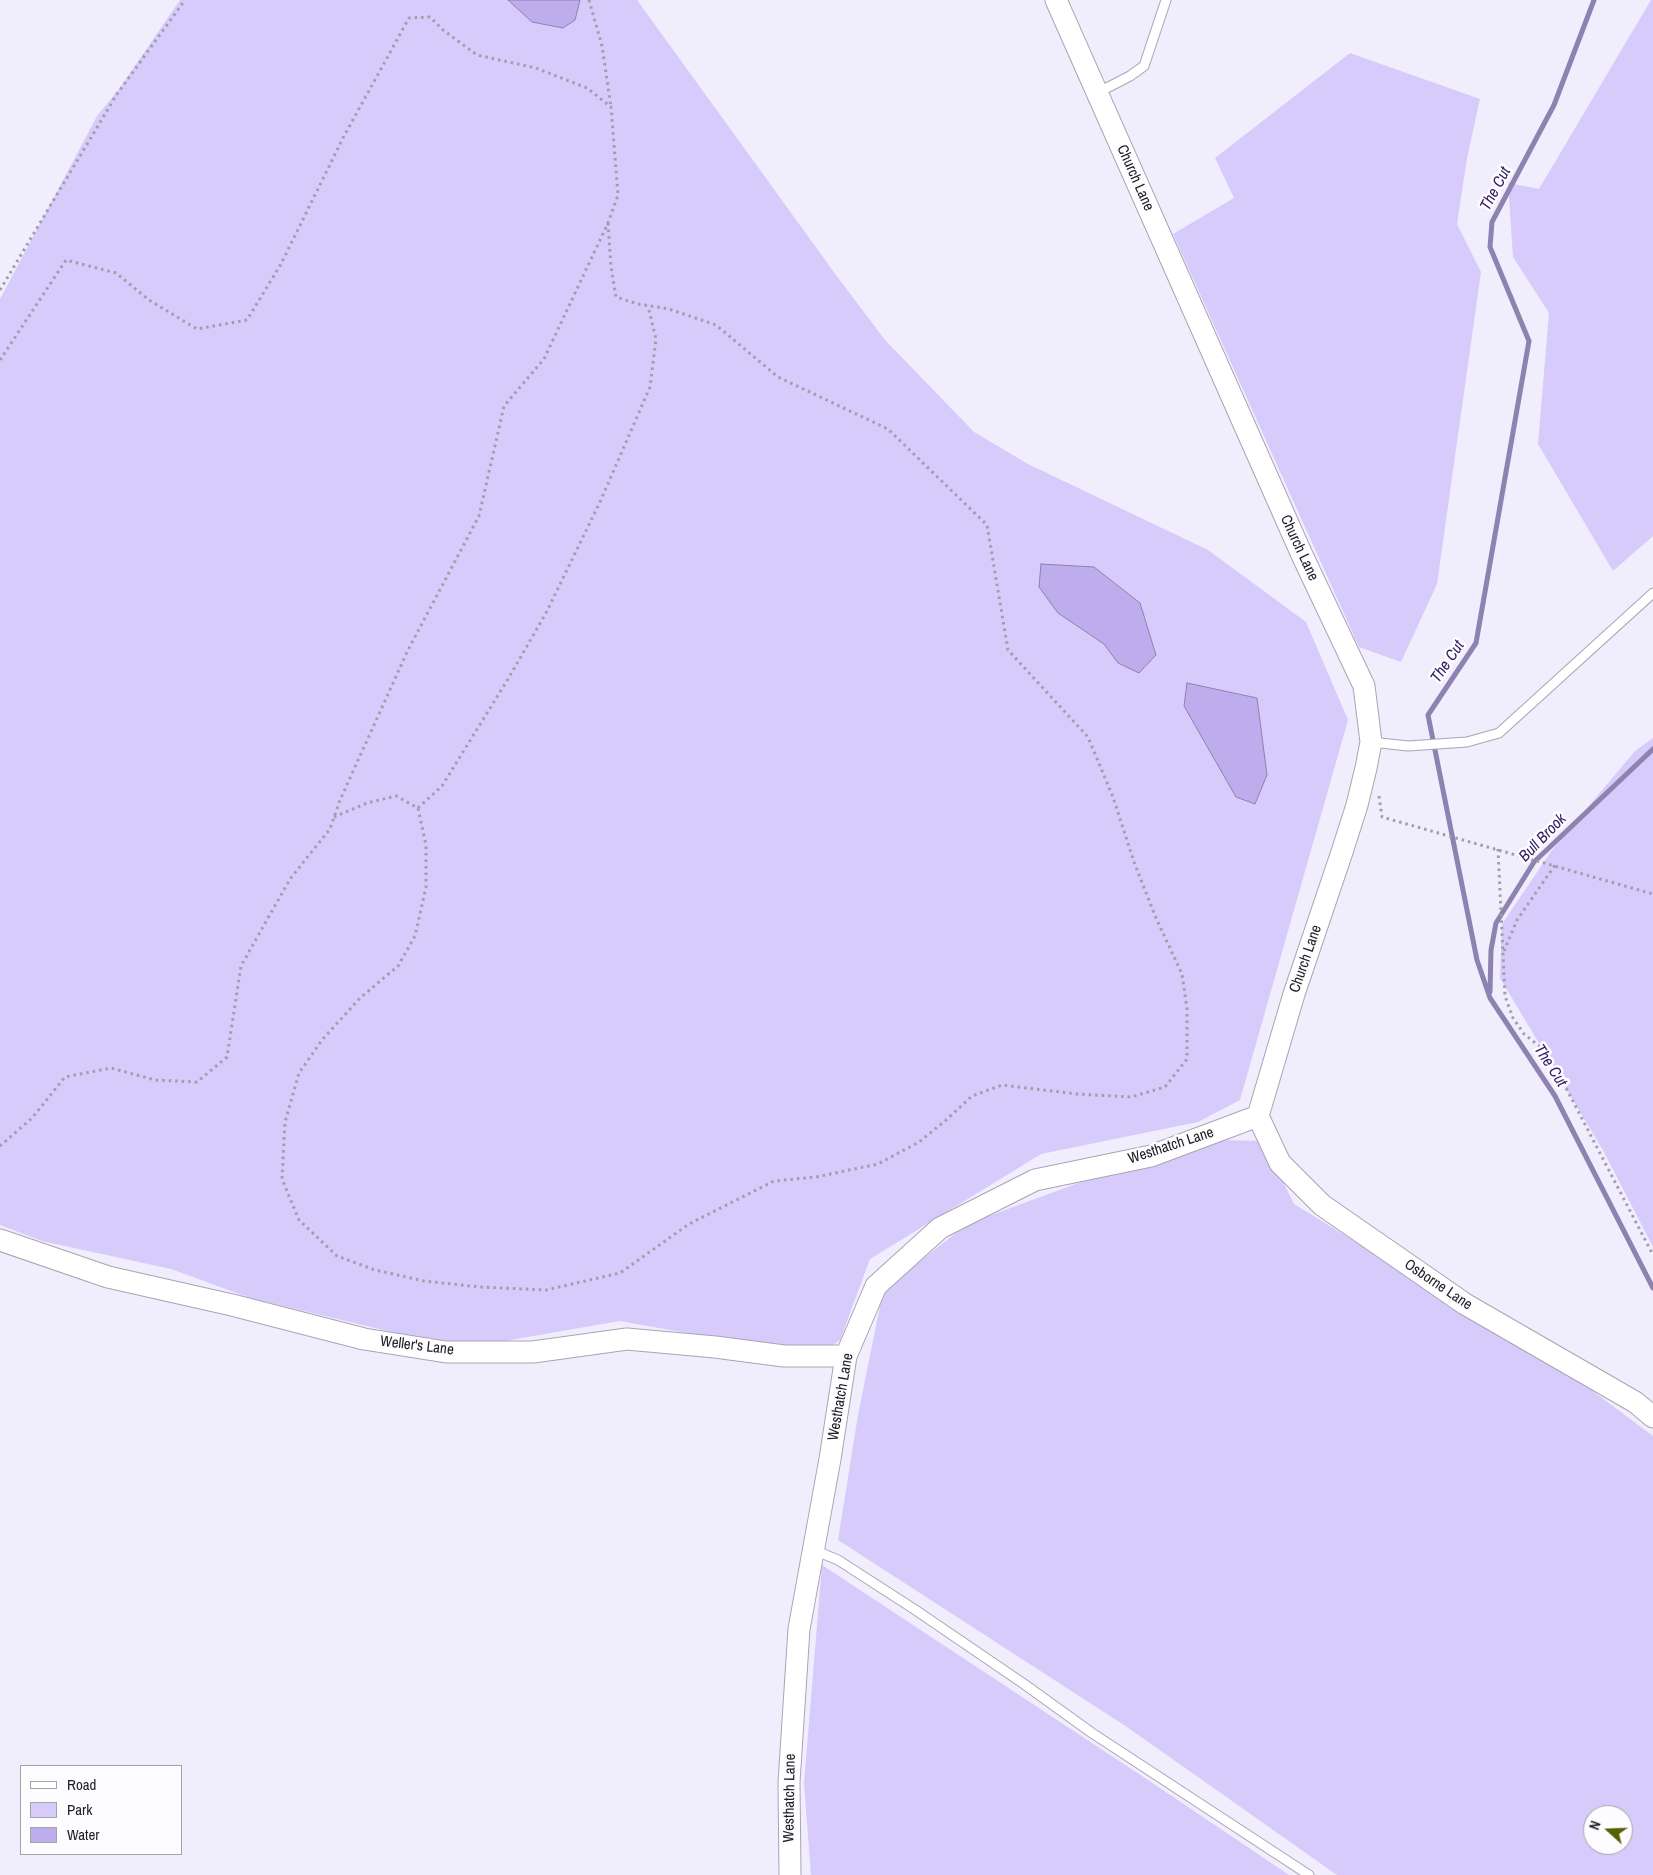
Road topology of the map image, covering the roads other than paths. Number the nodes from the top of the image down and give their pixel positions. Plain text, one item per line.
1 (1056, 0) edge
2 (1166, 0) edge
3 (1097, 93) junction
4 (1653, 593) edge
5 (1371, 742) junction
6 (1258, 1116) junction
7 (0, 1240) edge
8 (846, 1356) junction
9 (1653, 1417) edge
10 (814, 1550) junction
11 (790, 1875) edge
12 (1308, 1875) edge

1 - 3 street, Church Lane
2 - 3 lane
3 - 5 street, Church Lane
4 - 5 lane
5 - 6 street, Church Lane
6 - 8 street, Westhatch Lane
6 - 9 street, Osborne Lane
7 - 8 street, Weller's Lane
8 - 10 street, Westhatch Lane
10 - 11 street, Westhatch Lane
10 - 12 lane

